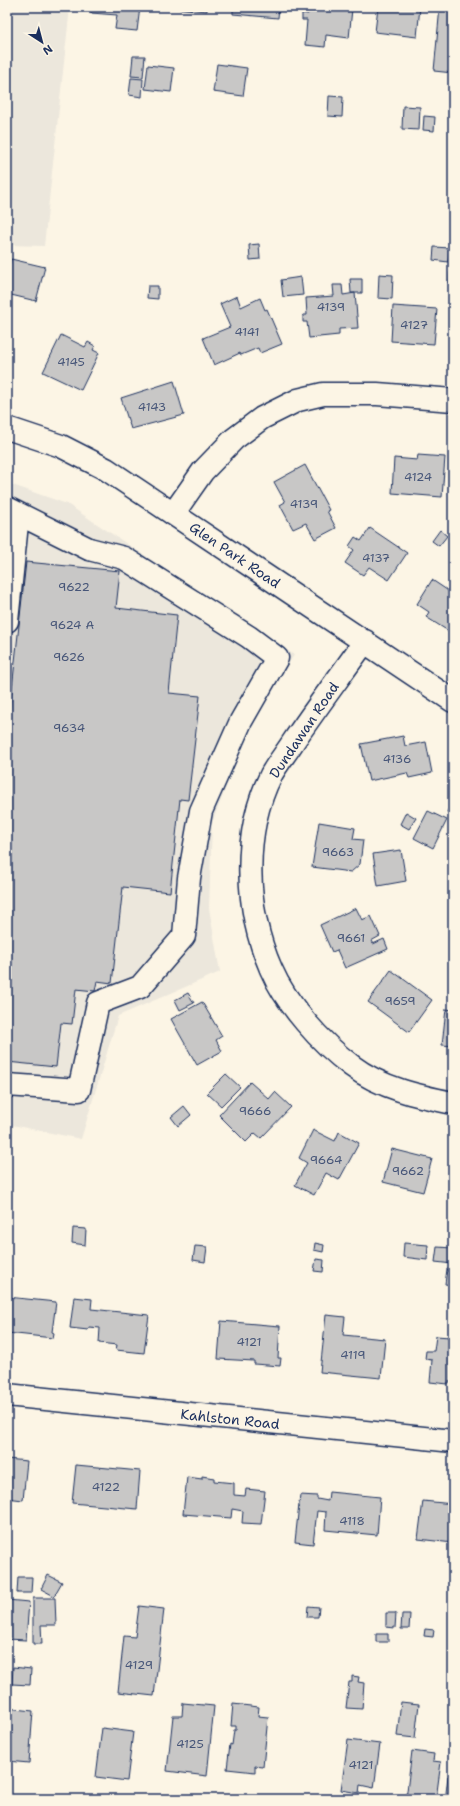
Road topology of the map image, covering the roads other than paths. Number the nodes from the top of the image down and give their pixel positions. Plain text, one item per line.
1 (453, 400) edge
2 (7, 428) edge
3 (13, 511) edge
4 (173, 514) junction
5 (7, 621) edge
6 (365, 641) junction
7 (453, 701) edge
8 (7, 1085) edge
9 (453, 1103) edge
10 (7, 1395) edge
11 (453, 1441) edge

1 - 4 street
2 - 4 street, Glen Park Road
3 - 5 street
3 - 8 street
4 - 6 street, Glen Park Road
6 - 7 street, Glen Park Road
6 - 9 street, Dundawan Road
10 - 11 street, Kahlston Road

